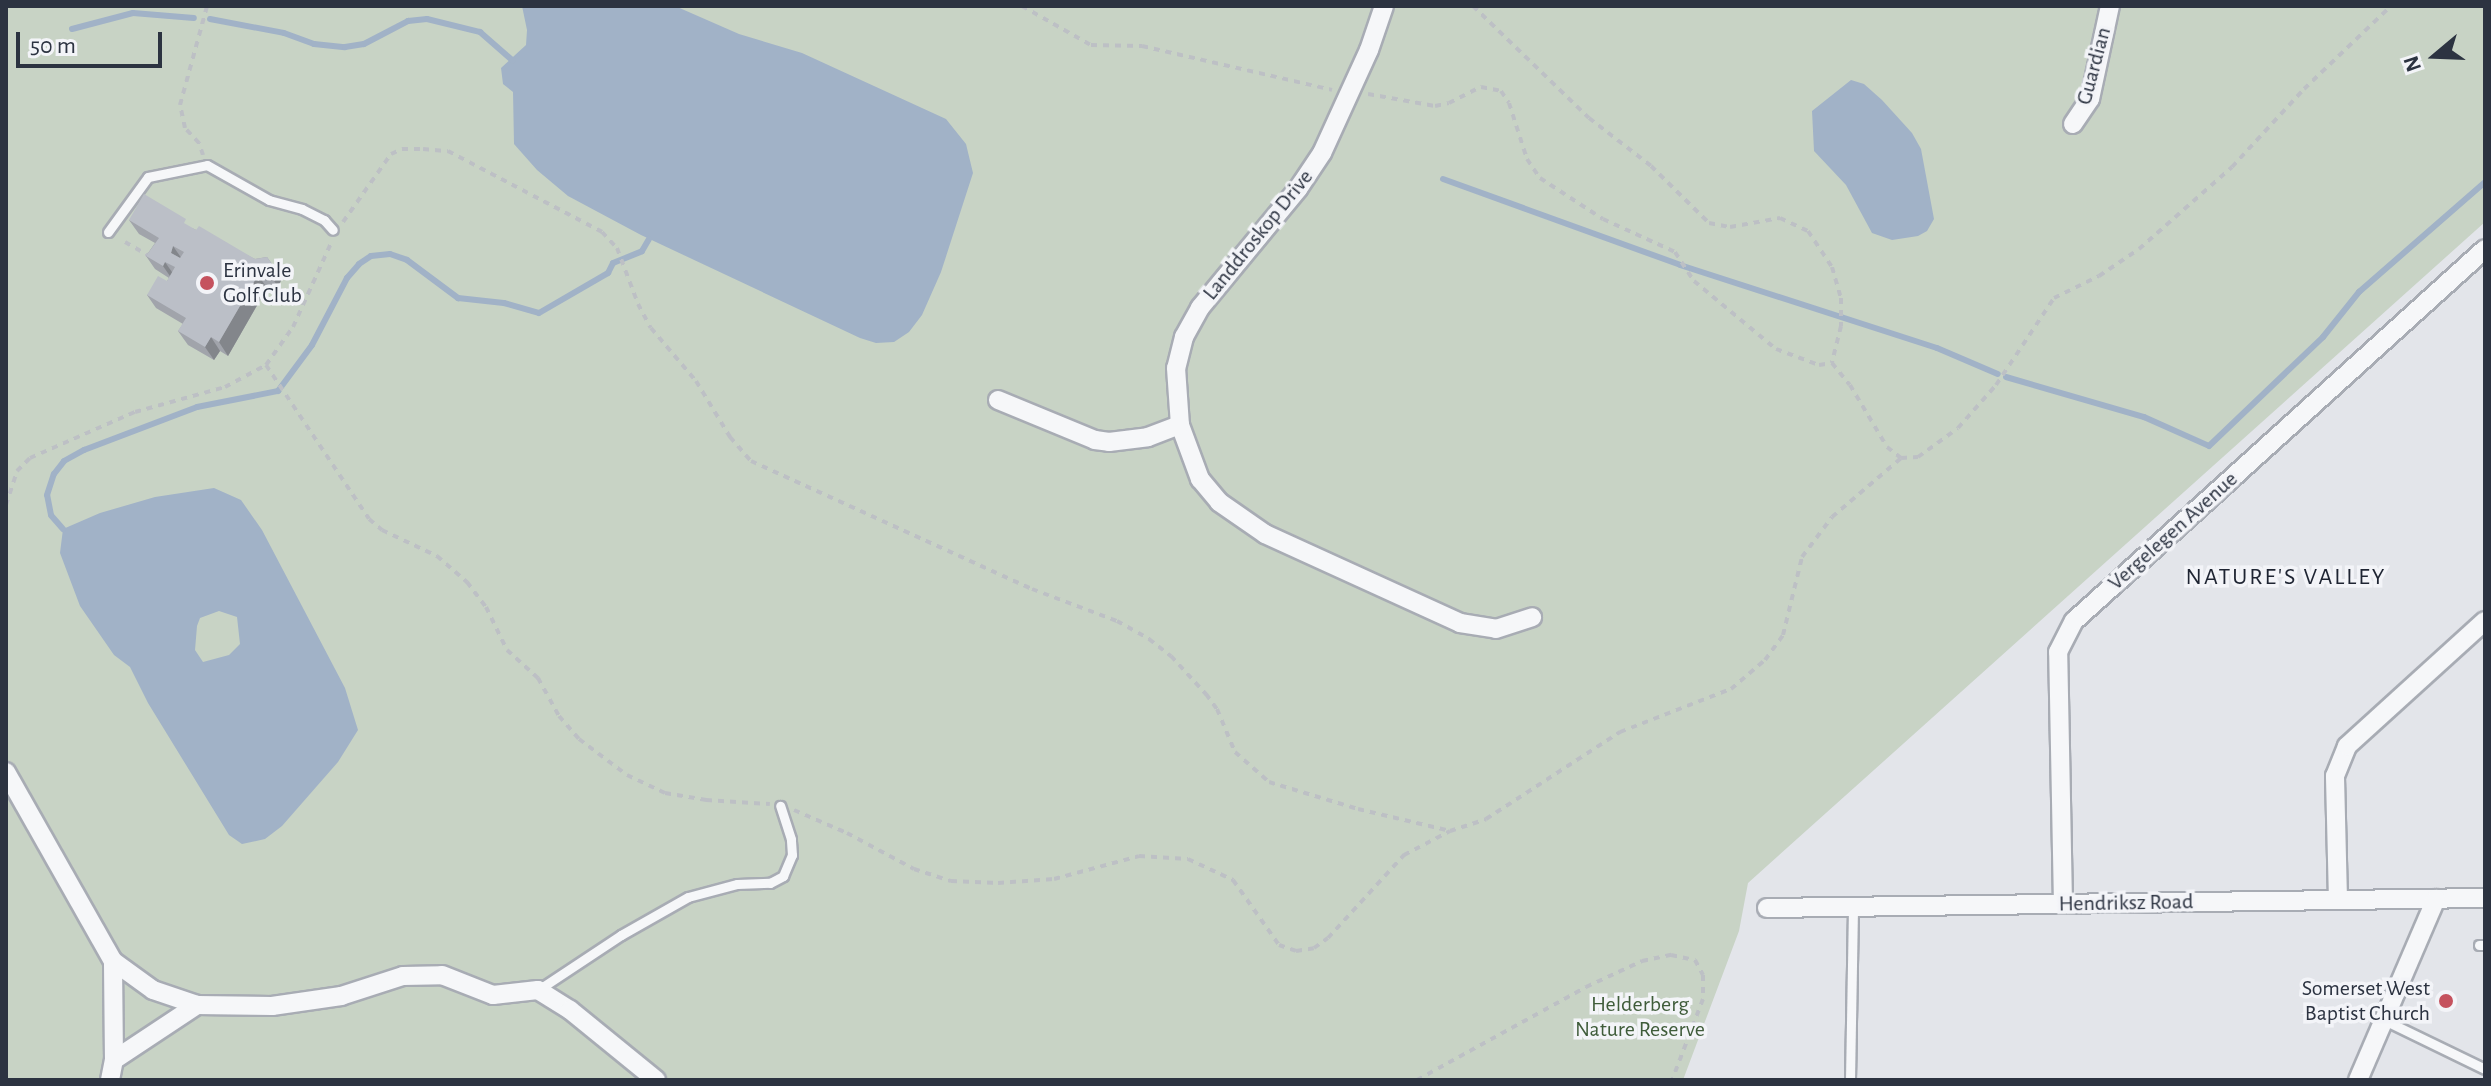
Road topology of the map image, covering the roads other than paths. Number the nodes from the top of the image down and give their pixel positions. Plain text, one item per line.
1 (1384, 6) edge
2 (2110, 6) edge
3 (2073, 124) dead end
4 (333, 230) road end
5 (108, 232) dead end
6 (2485, 249) edge
7 (998, 400) dead end
8 (1180, 425) junction
9 (1532, 617) dead end
10 (2485, 621) edge
11 (6, 772) edge
12 (780, 806) road end
13 (2485, 898) edge
14 (2436, 899) junction
15 (2338, 900) junction
16 (2063, 904) junction
17 (1853, 907) junction
18 (1767, 908) dead end
19 (113, 961) junction
20 (538, 990) junction
21 (197, 1005) junction
22 (2384, 1020) junction
23 (114, 1060) junction
24 (2485, 1069) edge
25 (110, 1080) edge
26 (656, 1080) edge
27 (1850, 1080) edge
28 (2358, 1080) edge

1 - 8 street, Landdroskop Drive
2 - 3 street, Guardian
4 - 5 lane
6 - 16 street, Vergelegen Avenue
7 - 8 street
8 - 9 street, Landdroskop Drive
10 - 15 street
11 - 19 street
12 - 20 lane
13 - 14 street, Hendriksz Road
14 - 15 street, Hendriksz Road
14 - 22 street
15 - 16 street, Hendriksz Road
16 - 17 street, Hendriksz Road
17 - 18 street, Hendriksz Road
17 - 27 lane
19 - 21 street
19 - 23 street
20 - 21 street
20 - 26 street
21 - 23 street
22 - 24 lane
22 - 28 street
23 - 25 street

